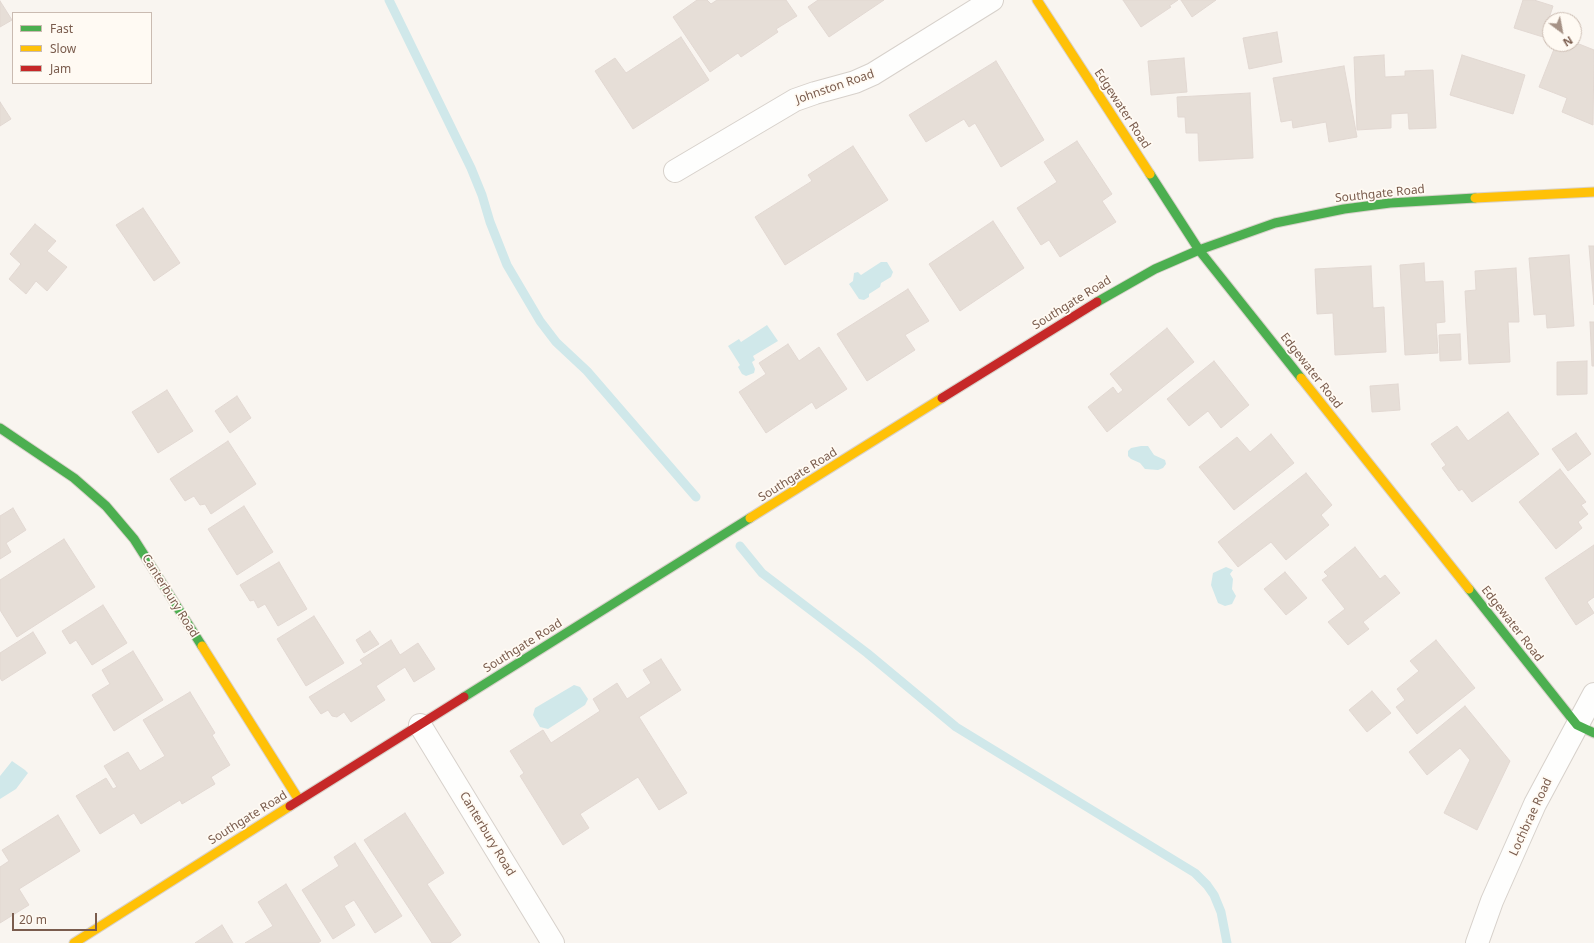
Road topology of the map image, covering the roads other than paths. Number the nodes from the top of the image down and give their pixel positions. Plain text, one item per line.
1 (992, 0) edge
2 (1040, 1) edge
3 (676, 171) dead end
4 (1594, 192) edge
5 (1199, 250) junction
6 (0, 428) edge
7 (1594, 694) edge
8 (420, 725) junction
9 (1585, 729) edge
10 (299, 800) junction
11 (74, 943) edge
12 (553, 943) edge
13 (1477, 943) edge

1 - 3 street, Johnston Road
2 - 5 street, Edgewater Road
4 - 5 street, Southgate Road
5 - 8 street, Southgate Road
5 - 9 street, Edgewater Road
6 - 10 street, Canterbury Road
7 - 9 street, Lochbrae Road
8 - 10 street, Southgate Road
8 - 12 street, Canterbury Road
9 - 13 street, Lochbrae Road
10 - 11 street, Southgate Road

